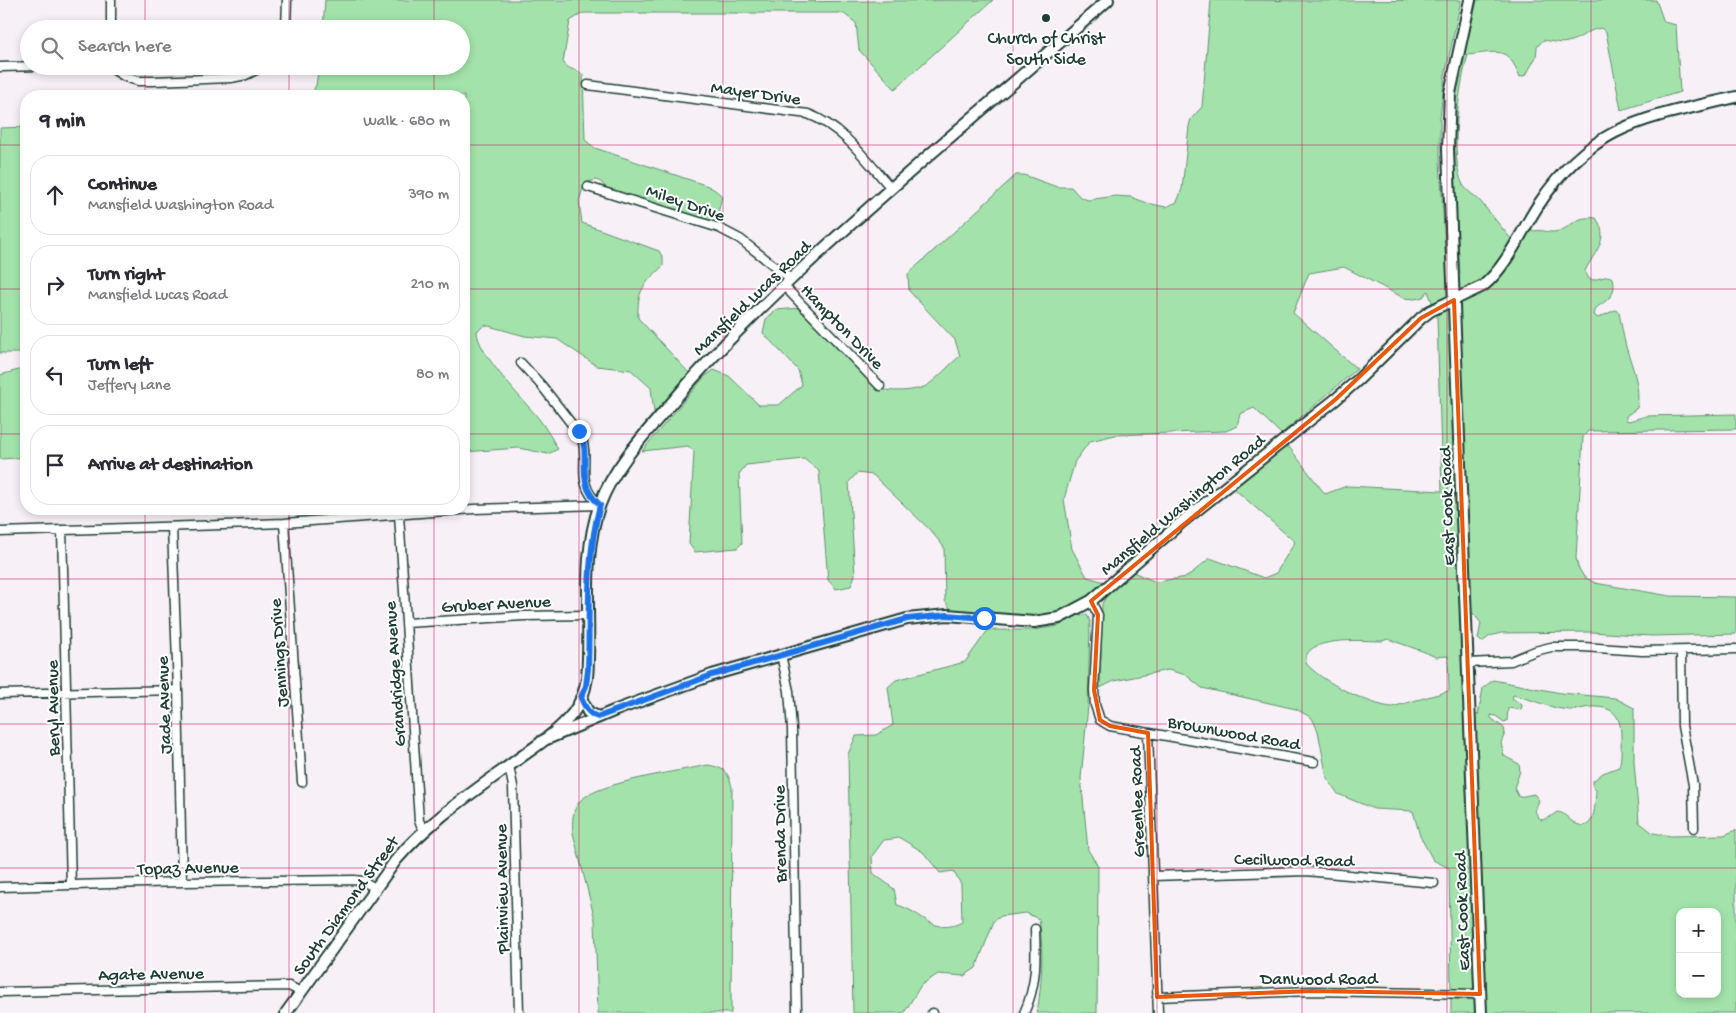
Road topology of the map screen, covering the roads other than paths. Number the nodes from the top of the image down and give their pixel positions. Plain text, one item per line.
1 (110, 0) edge
2 (287, 0) edge
3 (1108, 0) edge
4 (1470, 0) edge
5 (111, 20) edge
6 (286, 20) edge
7 (20, 66) edge
8 (0, 67) edge
9 (122, 75) edge
10 (246, 75) edge
11 (588, 85) dead end
12 (1736, 97) edge
13 (588, 187) dead end
14 (891, 188) junction
15 (788, 283) junction
16 (1454, 300) junction
17 (522, 363) dead end
18 (880, 386) dead end
19 (600, 505) junction
20 (470, 509) edge
21 (399, 515) joint
22 (284, 523) junction
23 (172, 528) junction
24 (62, 530) junction
25 (0, 532) edge
26 (1091, 601) junction
27 (588, 615) junction
28 (406, 623) junction
29 (1736, 649) edge
30 (1681, 651) junction
31 (780, 655) junction
32 (1468, 663) junction
33 (178, 690) junction
34 (66, 692) junction
35 (0, 694) edge
36 (581, 698) junction
37 (576, 708) joint
38 (598, 717) junction
39 (1148, 733) junction
40 (542, 741) junction
41 (1314, 762) dead end
42 (509, 766) junction
43 (302, 782) dead end
44 (1694, 828) dead end
45 (424, 830) junction
46 (1153, 876) junction
47 (182, 882) junction
48 (1434, 883) dead end
49 (71, 885) junction
50 (0, 887) edge
51 (375, 888) junction
52 (1035, 929) dead end
53 (0, 992) edge
54 (301, 992) junction
55 (1480, 994) junction
56 (1157, 997) junction
57 (286, 1013) edge
58 (519, 1013) edge
59 (797, 1013) edge
60 (1024, 1013) edge
61 (1158, 1013) edge
62 (1481, 1013) edge

1 - 5 street
2 - 6 street
3 - 14 street, Mansfield Lucas Road
4 - 16 street, East Cook Road
7 - 8 street
9 - 10 street
11 - 14 street, Mayer Drive
12 - 16 street, Mansfield Washington Road
13 - 15 street, Miley Drive
14 - 15 street, Mansfield Lucas Road
15 - 18 street, Hampton Drive
15 - 19 street, Mansfield Lucas Road
16 - 26 street, Mansfield Washington Road
16 - 32 street, East Cook Road
17 - 19 street
19 - 20 street
19 - 27 street, Mansfield Lucas Road
21 - 22 street
21 - 28 street, Grandridge Avenue
22 - 23 street
22 - 43 street, Jennings Drive
23 - 24 street
23 - 33 street, Jade Avenue
24 - 25 street
24 - 34 street, Beryl Avenue
26 - 31 street, Mansfield Washington Road
26 - 39 street, Greenlee Road
27 - 28 street, Gruber Avenue
27 - 36 street, Mansfield Lucas Road
28 - 45 street, Grandridge Avenue
29 - 30 street
30 - 32 street
30 - 44 street
31 - 38 street, Mansfield Washington Road
31 - 59 street, Brenda Drive
32 - 55 street, East Cook Road
33 - 34 street
33 - 47 street, Jade Avenue
34 - 35 street
34 - 49 street, Beryl Avenue
36 - 37 street, Mansfield Lucas Road
36 - 38 street
37 - 40 street, South Diamond Street
38 - 40 street, Mansfield Washington Road
39 - 41 street, Brownwood Road
39 - 46 street, Greenlee Road
40 - 42 street, South Diamond Street
42 - 45 street, South Diamond Street
42 - 58 street, Plainview Avenue
45 - 51 street, South Diamond Street
46 - 48 street, Cecilwood Road
46 - 56 street, Greenlee Road
47 - 49 street, Topaz Avenue
47 - 51 street, Topaz Avenue
49 - 50 street, Topaz Avenue
51 - 54 street, South Diamond Street
52 - 60 street
53 - 54 street, Agate Avenue
54 - 57 street, South Diamond Street
55 - 56 street, Danwood Road
55 - 62 street, East Cook Road
56 - 61 street, Greenlee Road

